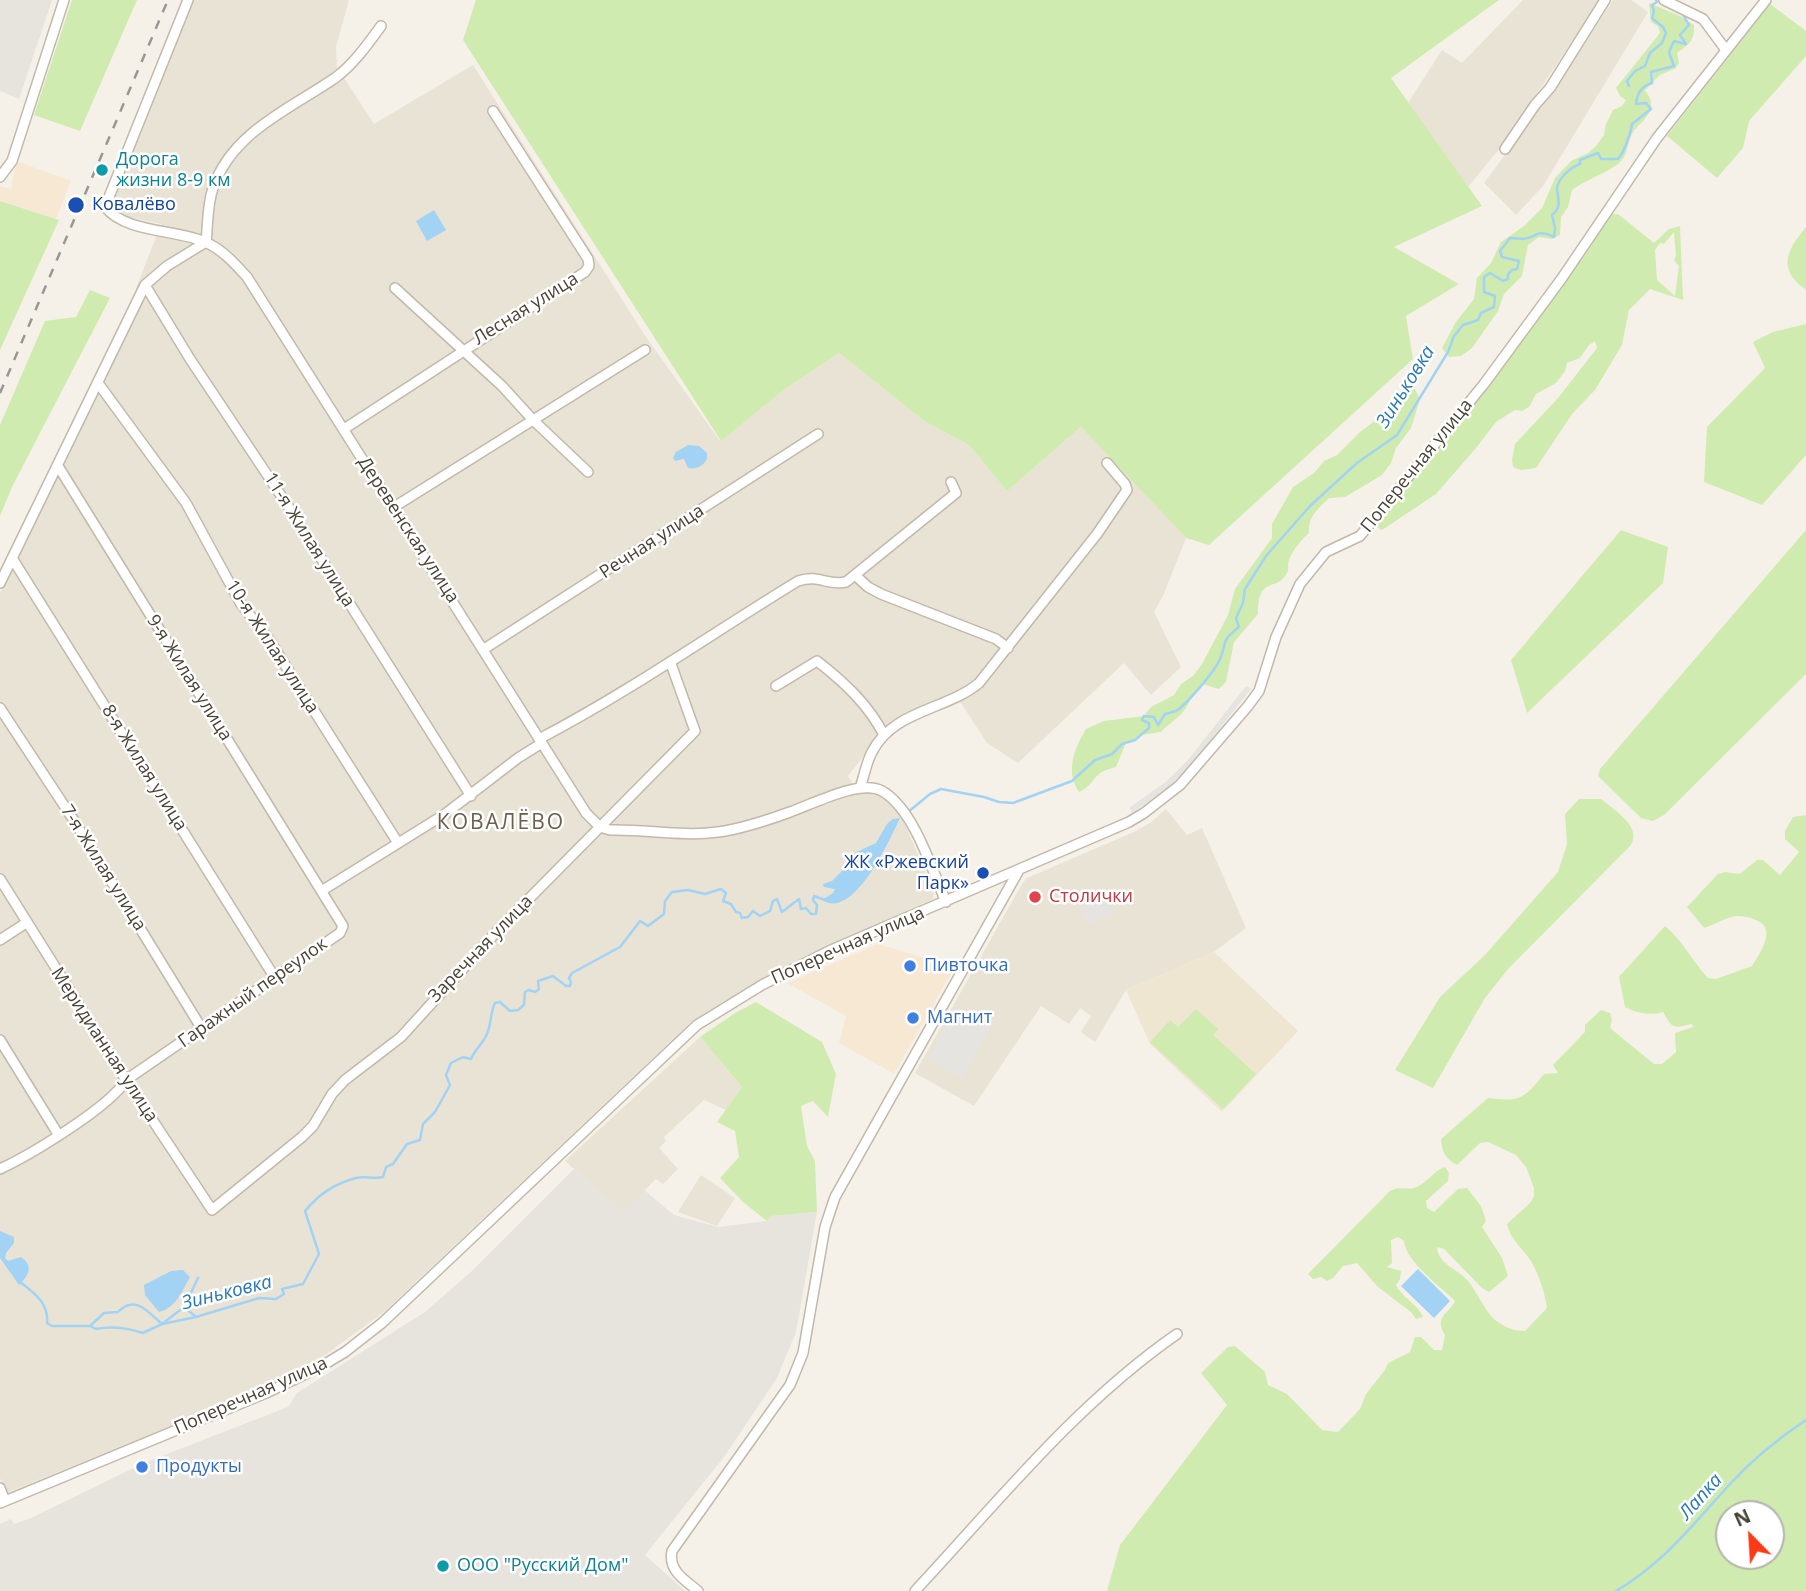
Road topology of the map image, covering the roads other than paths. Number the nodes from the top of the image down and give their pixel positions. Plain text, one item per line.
1 (64, 0) edge
2 (188, 0) edge
3 (1605, 0) edge
4 (1664, 0) edge
5 (1766, 0) edge
6 (381, 26) dead end
7 (1726, 50) junction
8 (493, 111) dead end
9 (1505, 149) dead end
10 (0, 177) edge
11 (206, 242) junction
12 (145, 285) junction
13 (395, 288) dead end
14 (462, 350) junction
15 (645, 350) dead end
16 (98, 383) junction
17 (533, 420) junction
18 (344, 429) junction
19 (818, 434) dead end
20 (1107, 463) dead end
21 (58, 466) junction
22 (588, 472) dead end
23 (951, 482) dead end
24 (394, 507) junction
25 (12, 558) junction
26 (855, 575) junction
27 (0, 583) edge
28 (1009, 648) junction
29 (484, 649) junction
30 (671, 664) junction
31 (776, 686) dead end
32 (0, 708) edge
33 (884, 735) junction
34 (540, 741) junction
35 (860, 788) junction
36 (471, 796) junction
37 (600, 827) junction
38 (398, 842) junction
39 (1019, 870) junction
40 (0, 879) edge
41 (994, 881) junction
42 (323, 890) junction
43 (1002, 901) junction
44 (946, 902) junction
45 (26, 923) junction
46 (0, 940) edge
47 (275, 978) junction
48 (202, 1029) junction
49 (0, 1040) edge
50 (126, 1080) junction
51 (58, 1134) junction
52 (0, 1169) edge
53 (212, 1210) joint
54 (1177, 1335) dead end
55 (0, 1488) edge
56 (3, 1502) edge
57 (698, 1591) edge
58 (915, 1591) edge

1 - 10 street
2 - 11 street
3 - 9 street
4 - 7 street
5 - 7 street, Поперечная улица
6 - 11 street
7 - 39 street, Поперечная улица
8 - 14 street, Лесная улица
11 - 12 street
11 - 18 street, Деревенская улица
12 - 16 street
12 - 36 street, 11-я Жилая улица
13 - 14 street
14 - 17 street
14 - 18 street, Лесная улица
15 - 17 street
16 - 21 street
16 - 38 street, 10-я Жилая улица
17 - 22 street
17 - 24 street
18 - 24 street, Деревенская улица
19 - 29 street, Речная улица
20 - 28 street
21 - 25 street
21 - 42 street, 9-я Жилая улица
23 - 26 street
24 - 29 street, Деревенская улица
25 - 27 street
25 - 47 street, 8-я Жилая улица
26 - 28 street
26 - 30 street
28 - 33 street
29 - 34 street, Деревенская улица
30 - 34 street
30 - 37 street, Заречная улица
31 - 33 street
32 - 48 street, 7-я Жилая улица
33 - 35 street
34 - 36 street
34 - 37 street, Деревенская улица
35 - 37 street
35 - 44 street
36 - 38 street
37 - 53 street, Заречная улица
38 - 42 street
39 - 41 street, Поперечная улица
39 - 43 street
40 - 45 street, Меридианная улица
41 - 43 street
41 - 44 street, Поперечная улица
42 - 47 street, Гаражный переулок
43 - 57 street
44 - 56 street, Поперечная улица
45 - 46 street
45 - 50 street, Меридианная улица
47 - 48 street, Гаражный переулок
48 - 50 street, Гаражный переулок
49 - 51 street
50 - 51 street, Гаражный переулок
50 - 53 street, Меридианная улица
51 - 52 street, Гаражный переулок
54 - 58 street
55 - 56 street

